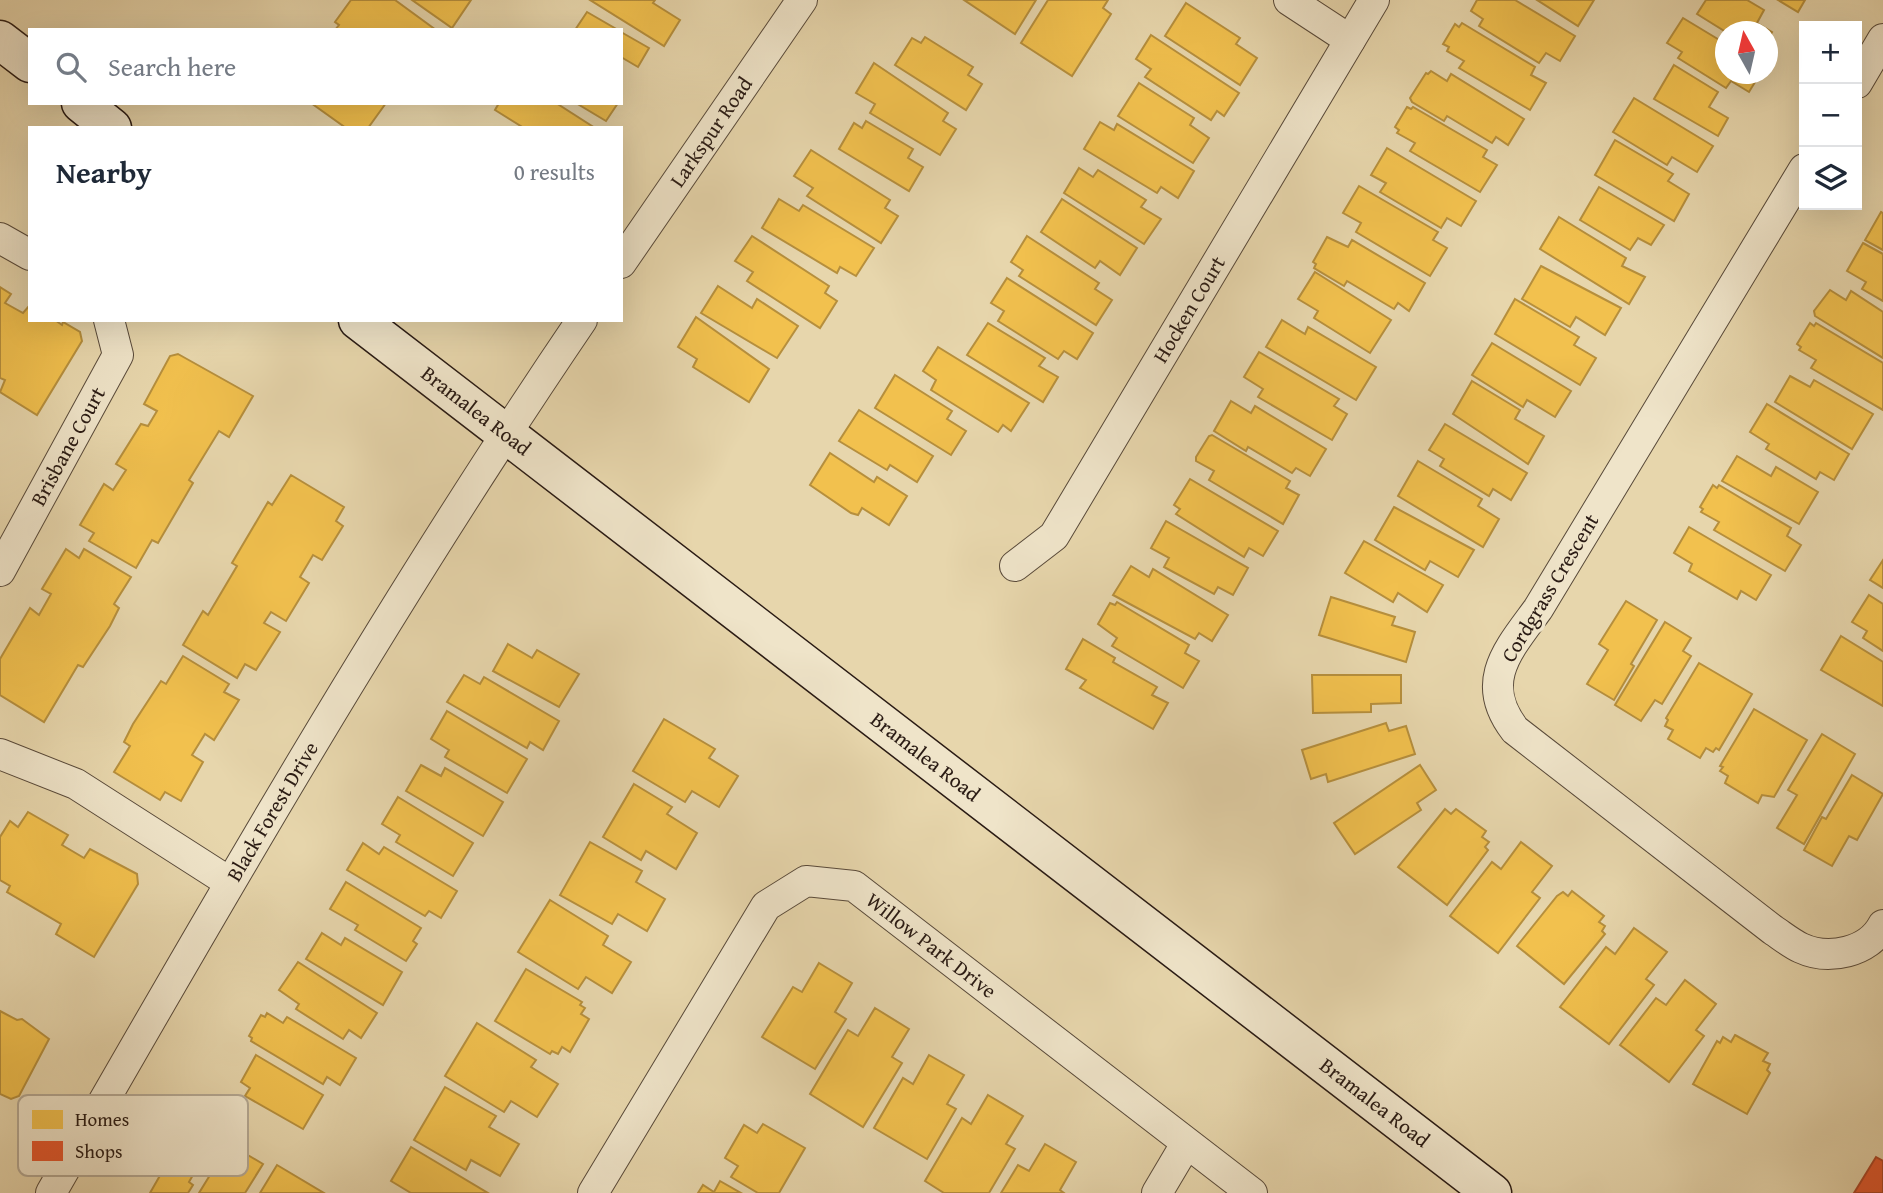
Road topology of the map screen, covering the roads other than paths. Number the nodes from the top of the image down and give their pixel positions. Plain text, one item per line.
1 (802, 0) edge
2 (1289, 0) edge
3 (1374, 0) edge
4 (1883, 39) edge
5 (0, 40) edge
6 (1350, 40) junction
7 (28, 62) edge
8 (1862, 75) edge
9 (83, 105) edge
10 (109, 126) edge
11 (1799, 177) edge
12 (0, 238) edge
13 (28, 254) edge
14 (623, 260) edge
15 (110, 322) edge
16 (361, 322) edge
17 (581, 322) edge
18 (504, 435) junction
19 (1015, 566) dead end
20 (0, 571) edge
21 (0, 754) edge
22 (229, 882) junction
23 (1883, 925) edge
24 (107, 1095) edge
25 (1186, 1144) junction
26 (61, 1176) edge
27 (51, 1193) edge
28 (593, 1193) edge
29 (1157, 1193) edge
30 (1252, 1193) edge
31 (1492, 1193) edge

1 - 14 street, Larkspur Road
2 - 6 street
3 - 6 street, Hocken Court
4 - 8 street
5 - 7 main road
6 - 19 street, Hocken Court
9 - 10 main road
11 - 23 street, Cordgrass Crescent
12 - 13 street
15 - 20 street, Brisbane Court
16 - 18 main road, Bramalea Road
17 - 18 street
18 - 22 street, Black Forest Drive
18 - 31 main road, Bramalea Road
21 - 22 street
22 - 24 street, Black Forest Drive
25 - 28 street, Willow Park Drive
25 - 29 street
25 - 30 street, Willow Park Drive
26 - 27 street, Black Forest Drive

